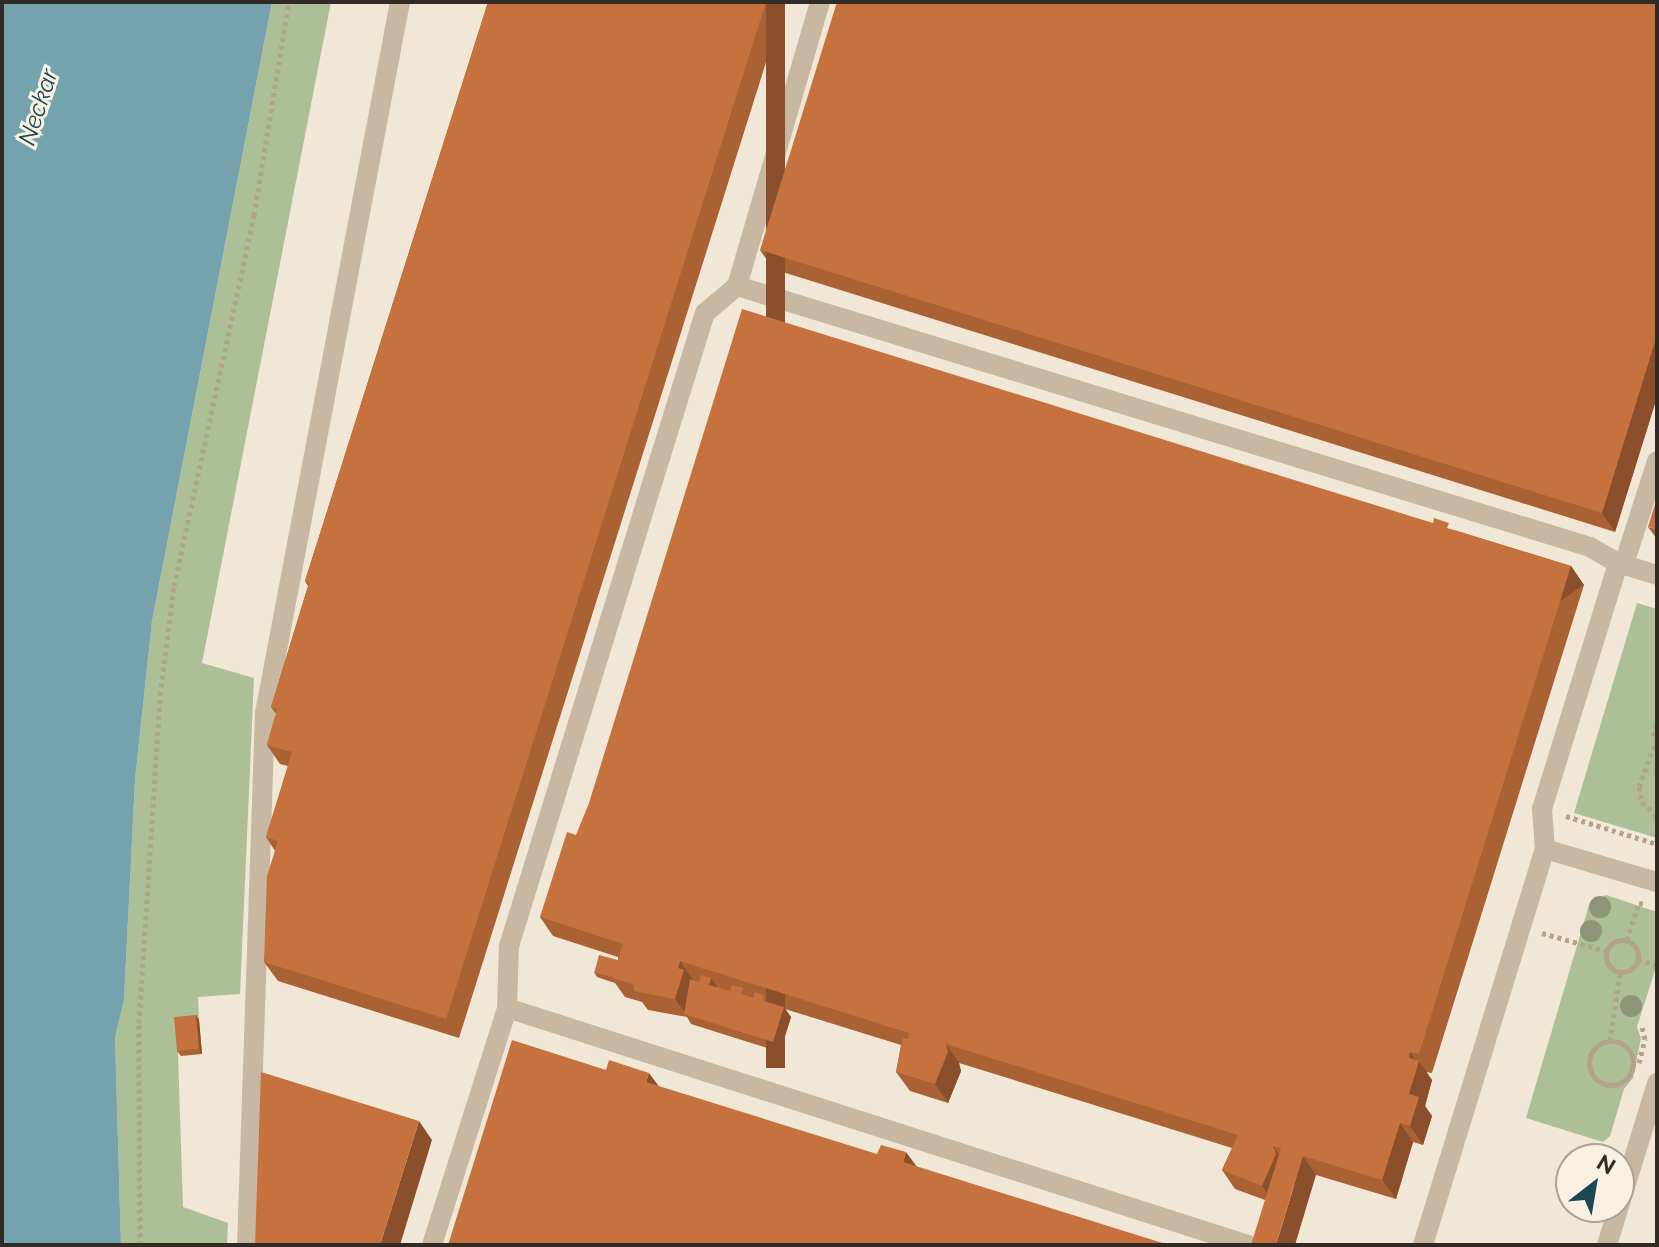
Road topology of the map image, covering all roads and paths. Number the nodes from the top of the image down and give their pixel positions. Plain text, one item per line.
1 (289, 2) edge
2 (400, 2) edge
3 (820, 2) edge
4 (737, 286) junction
5 (1657, 461) edge
6 (1621, 564) junction
7 (1657, 575) edge
8 (1657, 725) edge
9 (1655, 737) edge
10 (1542, 809) junction
11 (1657, 816) edge
12 (1657, 844) edge
13 (1545, 849) junction
14 (1657, 882) edge
15 (1648, 906) dead end
16 (1522, 927) junction
17 (1627, 940) junction
18 (1607, 951) junction
19 (1638, 960) junction
20 (1657, 965) edge
21 (1620, 973) junction
22 (507, 1008) junction
23 (1642, 1027) dead end
24 (1610, 1041) junction
25 (1639, 1063) dead end
26 (1657, 1083) edge
27 (140, 1245) edge
28 (247, 1245) edge
29 (432, 1245) edge
30 (1248, 1245) edge
31 (1423, 1245) edge
32 (1607, 1245) edge

1 - 27 path
2 - 28 street
3 - 4 street
4 - 6 street
4 - 22 street
5 - 6 street
6 - 7 street
6 - 10 street
8 - 9 path
9 - 11 path
10 - 12 path
10 - 13 street
13 - 14 street
13 - 16 street
15 - 17 path
16 - 18 path
16 - 31 street
17 - 18 path
17 - 19 path
18 - 21 path
19 - 20 path
19 - 21 path
21 - 24 path
22 - 29 street
22 - 30 street
23 - 25 path
24 - 24 path
26 - 32 street

